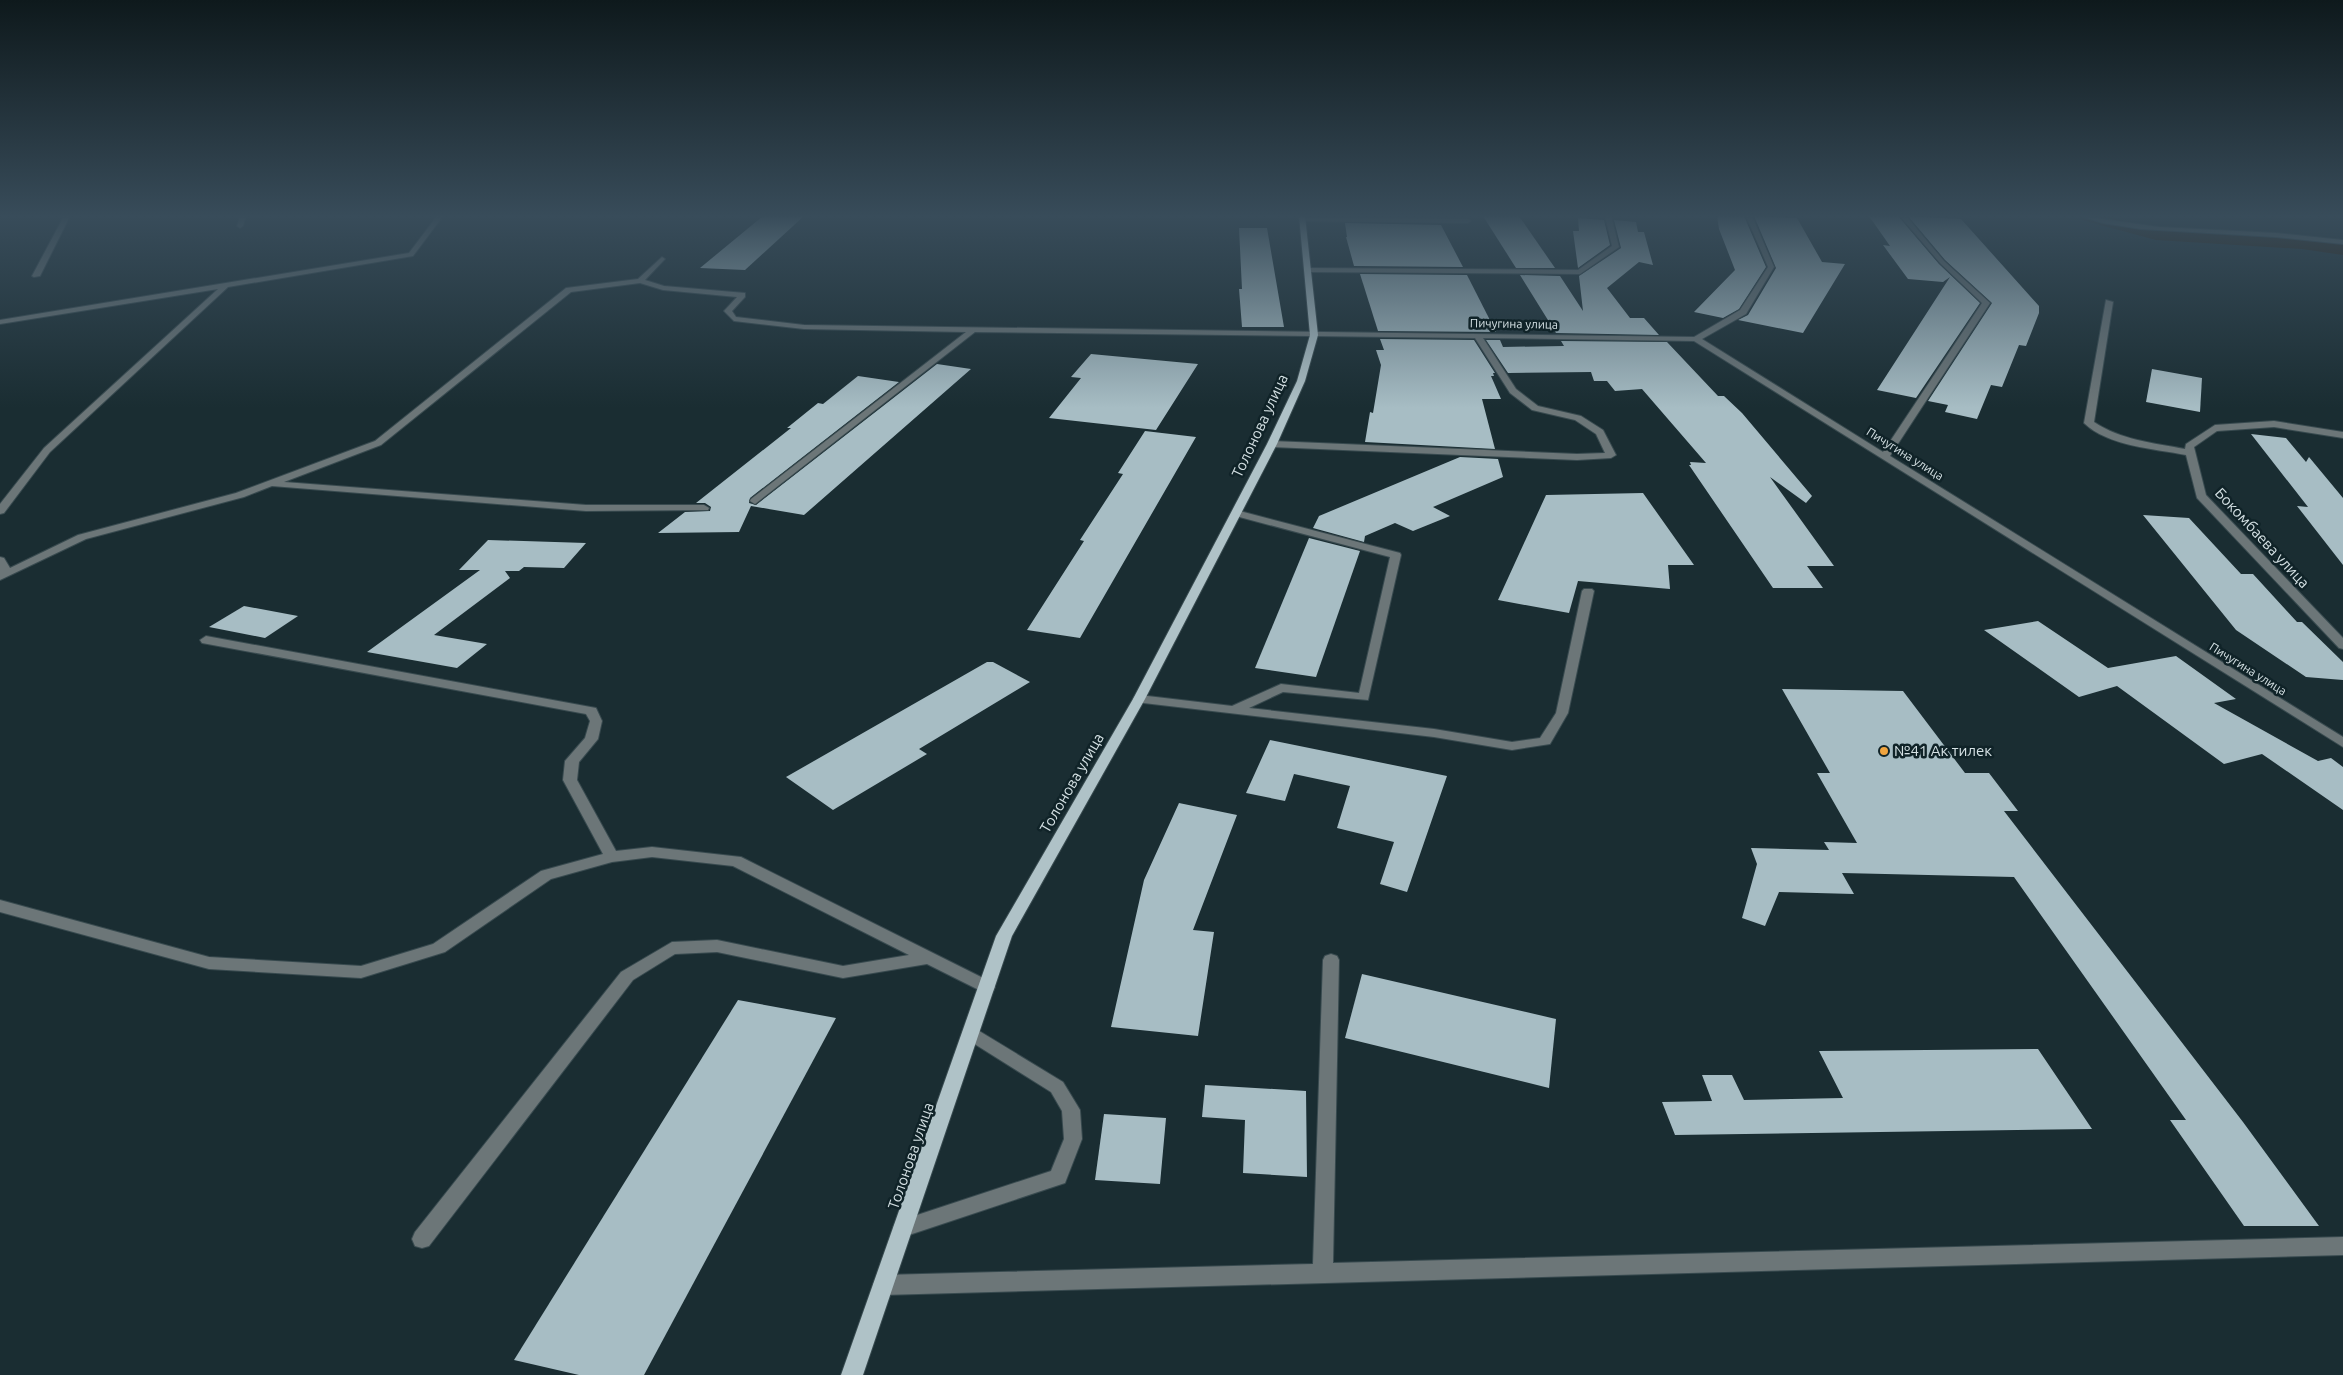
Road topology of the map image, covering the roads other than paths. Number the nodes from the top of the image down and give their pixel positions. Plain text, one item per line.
1 (260, 280) edge
2 (1309, 280) edge
3 (1763, 280) edge
4 (1961, 280) edge
5 (640, 281) joint
6 (225, 286) junction
7 (2109, 302) dead end
8 (0, 322) edge
9 (974, 329) junction
10 (1314, 335) junction
11 (1477, 336) junction
12 (1696, 339) junction
13 (2343, 435) edge
14 (1272, 444) junction
15 (2190, 453) junction
16 (1885, 456) junction
17 (269, 484) junction
18 (755, 501) dead end
19 (704, 508) dead end
20 (0, 511) edge
21 (1236, 513) junction
22 (0, 560) edge
23 (3, 575) edge
24 (1588, 591) dead end
25 (206, 640) dead end
26 (2343, 645) edge
27 (1139, 699) junction
28 (1234, 710) junction
29 (2343, 743) edge
30 (612, 858) junction
31 (0, 906) edge
32 (928, 958) junction
33 (1331, 960) dead end
34 (986, 987) junction
35 (971, 1033) junction
36 (903, 1228) junction
37 (422, 1239) dead end
38 (2343, 1246) edge
39 (1323, 1273) junction
40 (884, 1285) junction
41 (852, 1375) edge

1 - 6 street
2 - 10 main road, Толонова улица
3 - 12 street
4 - 16 street
5 - 9 street, Пичугина улица
5 - 17 street
6 - 8 street
6 - 20 street
7 - 15 street
9 - 10 street, Пичугина улица
9 - 18 street
10 - 11 street, Пичугина улица
10 - 14 main road, Толонова улица
11 - 12 street, Пичугина улица
11 - 14 street
12 - 16 street, Пичугина улица
13 - 15 street
14 - 21 main road, Толонова улица
15 - 26 street, Бокомбаева улица
16 - 29 street, Пичугина улица
17 - 19 street
17 - 23 street
21 - 27 main road, Толонова улица
21 - 28 street
22 - 23 street
24 - 28 street
25 - 30 street
27 - 28 street
27 - 34 main road, Толонова улица
30 - 31 street
30 - 32 street
32 - 34 street
32 - 37 street
33 - 39 street
34 - 35 main road, Толонова улица
35 - 36 main road, Толонова улица
35 - 36 street
36 - 40 main road, Толонова улица
38 - 39 street
39 - 40 street
40 - 41 main road, Толонова улица

